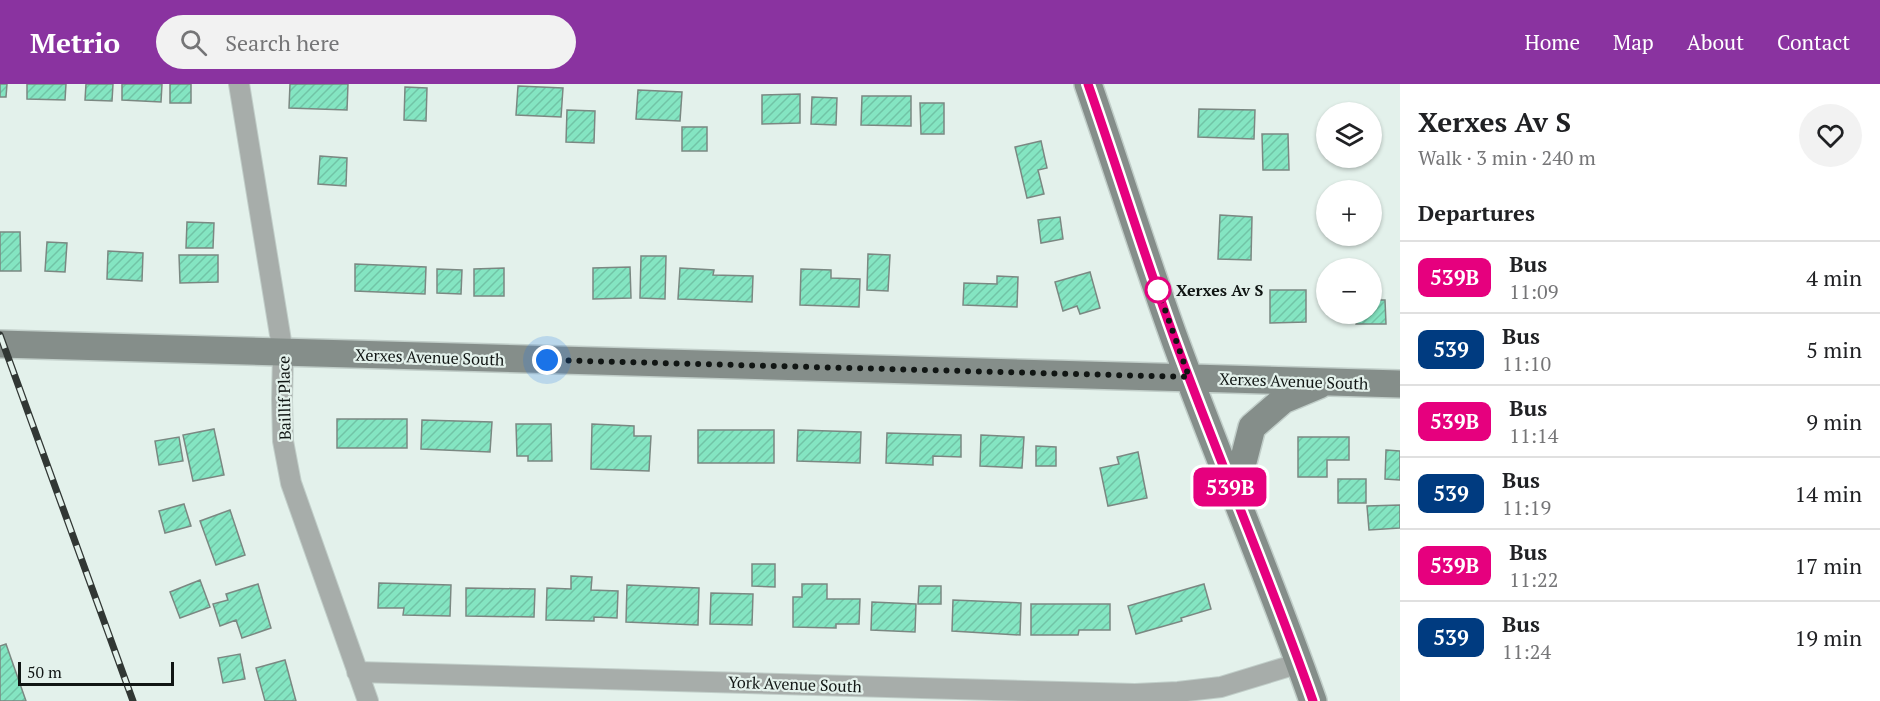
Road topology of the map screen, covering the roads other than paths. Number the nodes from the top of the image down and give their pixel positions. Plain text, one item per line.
1 (239, 84) edge
2 (1088, 84) edge
3 (0, 344) edge
4 (284, 353) junction
5 (1189, 377) junction
6 (1325, 382) junction
7 (1400, 384) edge
8 (1234, 497) junction
9 (1300, 663) junction
10 (357, 672) junction
11 (368, 701) edge
12 (1313, 701) edge

1 - 4 street, Baillif Place
2 - 5 street
3 - 4 street, Xerxes Avenue South
4 - 5 street, Xerxes Avenue South
4 - 10 street, Baillif Place
5 - 6 street, Xerxes Avenue South
5 - 8 street
6 - 7 street, Xerxes Avenue South
6 - 8 street
8 - 9 street
9 - 10 street, York Avenue South
9 - 12 street
10 - 11 street, Baillif Place

